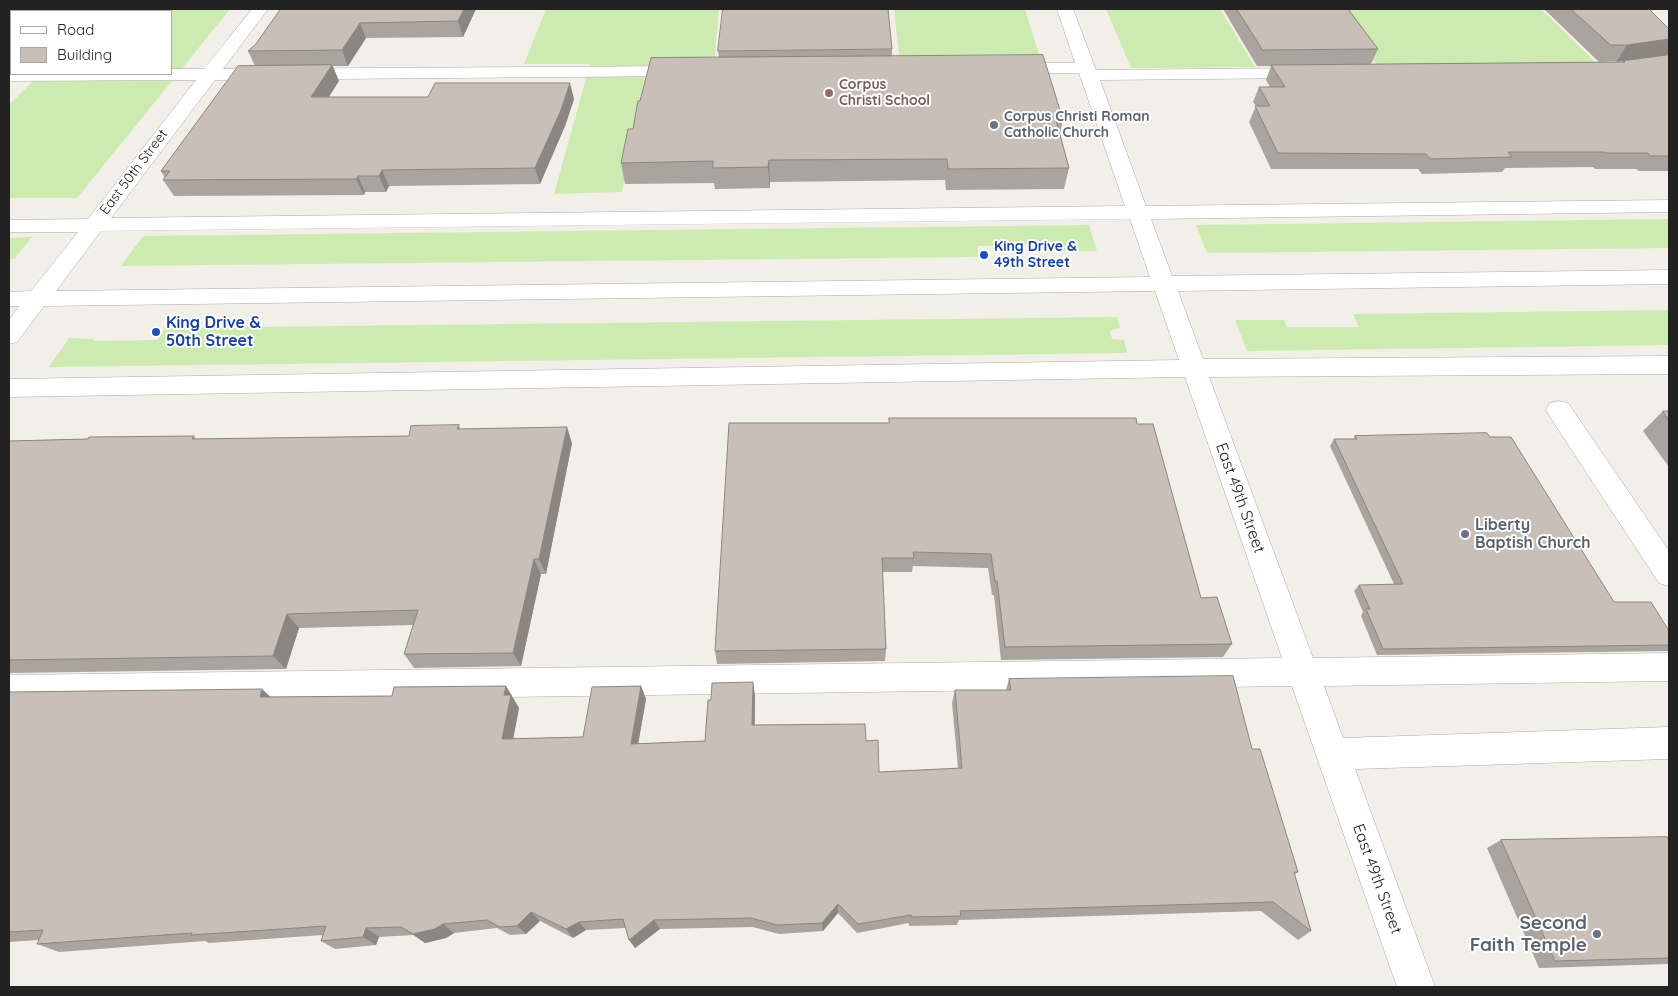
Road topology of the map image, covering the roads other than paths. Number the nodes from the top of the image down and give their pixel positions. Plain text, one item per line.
1 (260, 9) edge
2 (1065, 9) edge
3 (998, 68) edge
4 (703, 71) edge
5 (1088, 71) junction
6 (1322, 72) edge
7 (172, 74) edge
8 (209, 74) junction
9 (109, 75) edge
10 (9, 76) edge
11 (1669, 206) edge
12 (1137, 211) junction
13 (95, 224) junction
14 (9, 226) edge
15 (1669, 277) edge
16 (1162, 283) junction
17 (38, 298) junction
18 (9, 299) edge
19 (9, 336) edge
20 (1669, 365) edge
21 (1194, 368) junction
22 (9, 388) edge
23 (1559, 410) dead end
24 (1669, 574) edge
25 (1669, 667) edge
26 (1303, 672) junction
27 (9, 690) edge
28 (1669, 743) edge
29 (1332, 754) junction
30 (1416, 987) edge

1 - 8 street, East 50th Street
2 - 5 street, East 49th Street
3 - 5 street
4 - 8 street
5 - 6 street
5 - 12 street, East 49th Street
7 - 8 street
8 - 13 street, East 50th Street
9 - 10 street
11 - 12 street
12 - 13 street
12 - 16 street, East 49th Street
13 - 14 street
13 - 17 street, East 50th Street
15 - 16 street
16 - 17 street
16 - 21 street, East 49th Street
17 - 18 street
17 - 19 street, East 50th Street
20 - 21 street
21 - 22 street
21 - 26 street, East 49th Street
23 - 24 street
25 - 26 street
26 - 27 street
26 - 29 street, East 49th Street
28 - 29 street
29 - 30 street, East 49th Street

